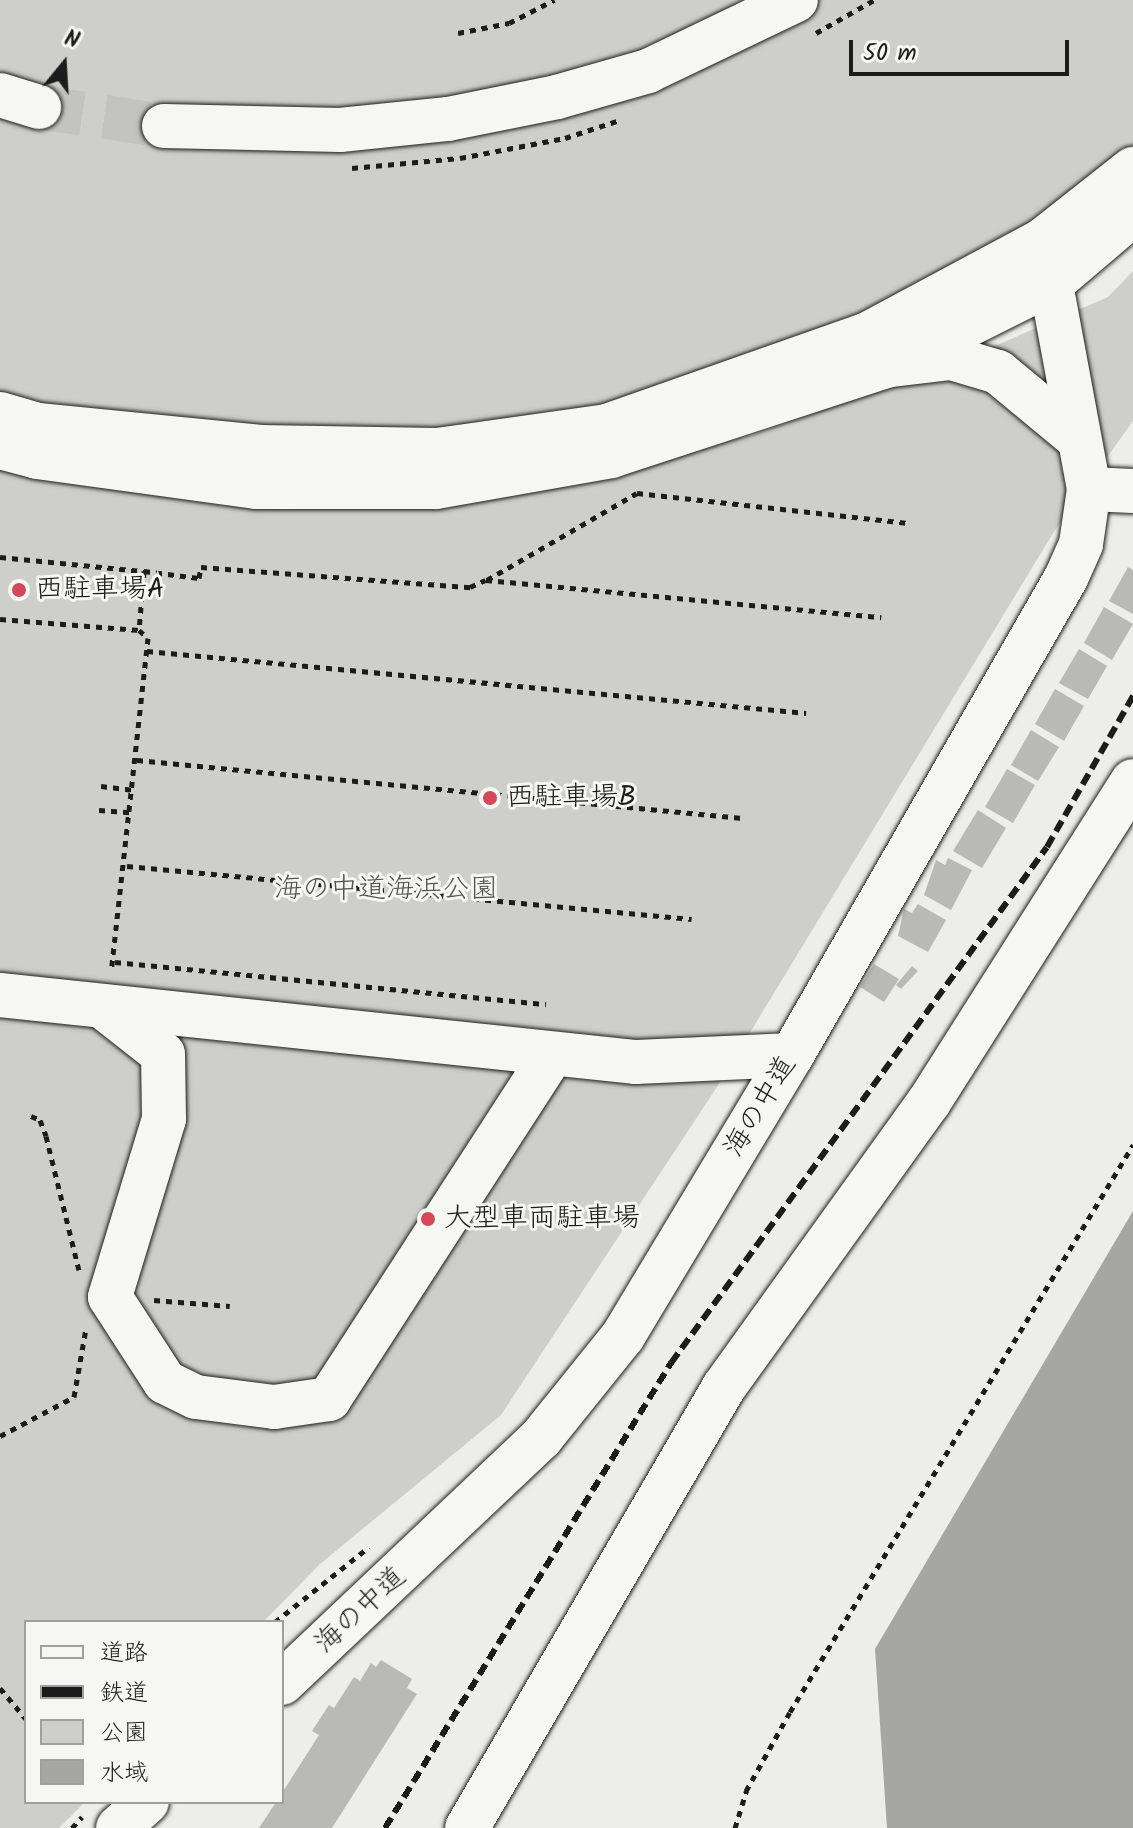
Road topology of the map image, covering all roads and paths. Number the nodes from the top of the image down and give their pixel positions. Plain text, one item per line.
1 (554, 0) edge
2 (796, 0) edge
3 (458, 33) dead end
4 (164, 126) tunnel mouth
5 (1133, 169) edge
6 (1133, 214) edge
7 (1043, 240) junction
8 (1052, 283) junction
9 (886, 366) junction
10 (0, 414) edge
11 (1079, 439) junction
12 (0, 447) edge
13 (1089, 489) junction
14 (1133, 491) edge
15 (910, 523) dead end
16 (0, 557) edge
17 (144, 571) junction
18 (486, 580) junction
19 (881, 617) dead end
20 (0, 619) edge
21 (139, 630) junction
22 (147, 651) junction
23 (806, 713) dead end
24 (137, 760) junction
25 (1133, 781) edge
26 (101, 786) dead end
27 (132, 790) junction
28 (99, 810) dead end
29 (130, 812) junction
30 (742, 818) dead end
31 (127, 866) junction
32 (692, 919) dead end
33 (115, 962) junction
34 (100, 989) junction
35 (0, 995) edge
36 (546, 1004) dead end
37 (552, 1054) junction
38 (792, 1055) junction
39 (31, 1116) dead end
40 (1133, 1145) edge
41 (82, 1285) dead end
42 (373, 1544) dead end
43 (278, 1620) edge
44 (284, 1681) edge
45 (0, 1688) edge
46 (24, 1717) edge
47 (145, 1804) edge
48 (118, 1828) edge
49 (467, 1828) edge
50 (735, 1828) edge

1 - 3 path
2 - 4 street
5 - 7 street
6 - 8 street
7 - 8 street, 海の中道
7 - 10 street
8 - 9 street
8 - 11 street, 海の中道
9 - 11 street
9 - 12 street
11 - 13 street, 海の中道
13 - 14 street
13 - 38 street, 海の中道
15 - 18 path
16 - 17 path
17 - 18 path
17 - 21 path
18 - 19 path
20 - 21 path
21 - 22 path
22 - 23 path
22 - 24 path
24 - 27 path
24 - 30 path
25 - 49 street
26 - 27 path
27 - 29 path
28 - 29 path
29 - 31 path
31 - 32 path
31 - 33 path
33 - 34 path
33 - 36 path
34 - 35 street
34 - 37 street
34 - 37 street
37 - 38 street
38 - 44 street, 海の中道
39 - 41 path
40 - 50 path
42 - 43 path
45 - 46 path
47 - 48 street

